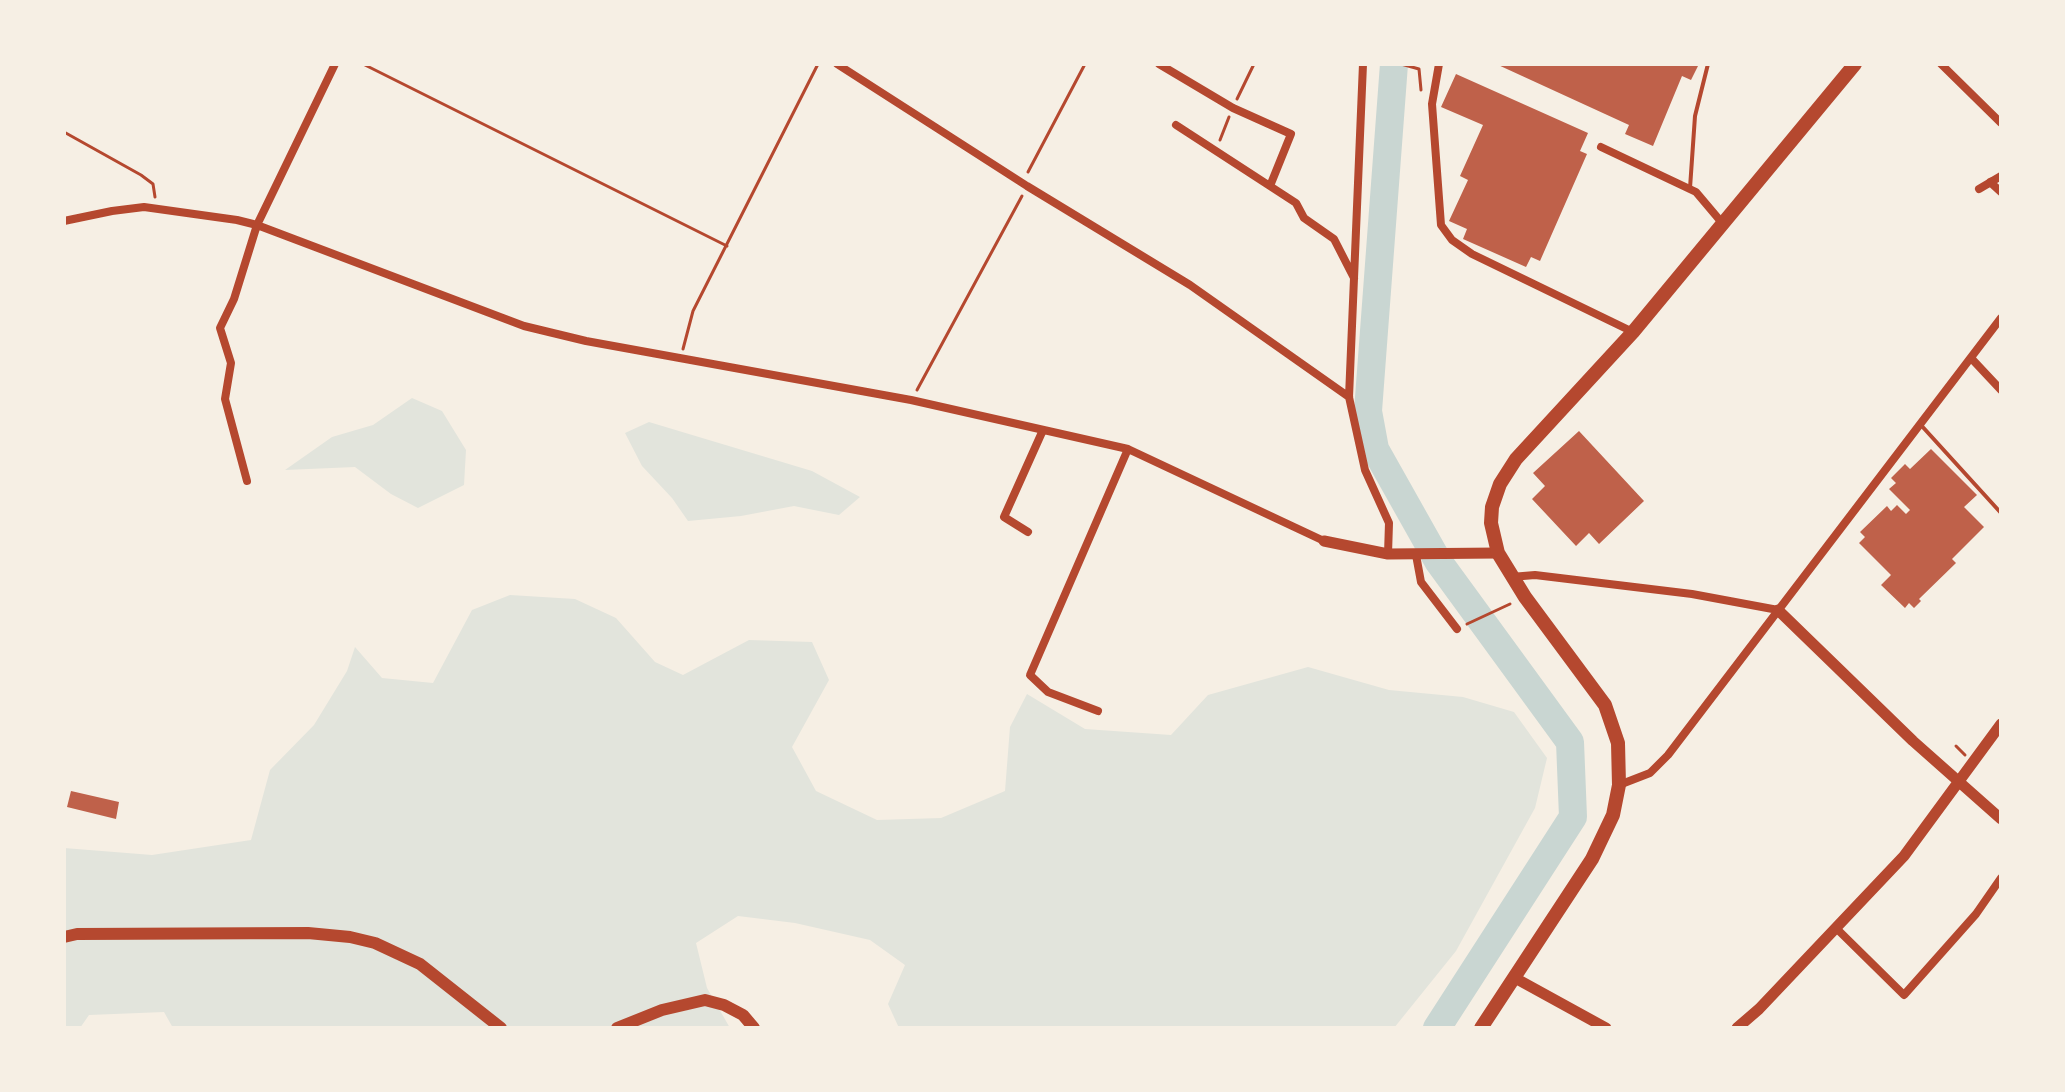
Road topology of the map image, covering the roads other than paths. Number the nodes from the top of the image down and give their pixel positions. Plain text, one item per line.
1 (335, 64) edge
2 (837, 64) edge
3 (1159, 64) edge
4 (1363, 64) edge
5 (1439, 64) edge
6 (1708, 64) edge
7 (1855, 64) edge
8 (1941, 64) edge
9 (2001, 123) edge
10 (1176, 125) dead end
11 (1601, 147) dead end
12 (2001, 176) edge
13 (1990, 182) junction
14 (1270, 186) junction
15 (1690, 189) junction
16 (1979, 189) dead end
17 (2001, 192) edge
18 (64, 221) edge
19 (1723, 224) junction
20 (257, 225) junction
21 (1354, 279) junction
22 (2001, 318) edge
23 (1633, 332) junction
24 (1971, 358) junction
25 (2001, 390) edge
26 (1349, 397) junction
27 (1920, 424) junction
28 (1043, 430) junction
29 (1128, 449) junction
30 (247, 481) dead end
31 (2001, 513) edge
32 (1028, 532) dead end
33 (1324, 541) joint
34 (1498, 553) junction
35 (1388, 554) junction
36 (1416, 555) junction
37 (1511, 577) junction
38 (1778, 610) junction
39 (1457, 629) dead end
40 (1098, 711) dead end
41 (2001, 724) edge
42 (1958, 781) junction
43 (1619, 785) junction
44 (2001, 819) edge
45 (2001, 878) edge
46 (1837, 929) junction
47 (64, 937) edge
48 (1515, 978) junction
49 (501, 1028) edge
50 (617, 1028) edge
51 (754, 1028) edge
52 (1481, 1028) edge
53 (1606, 1028) edge
54 (1737, 1028) edge

1 - 20 street
2 - 26 street
3 - 14 street
4 - 21 street
5 - 23 street
6 - 15 lane
7 - 19 main road
8 - 9 street
10 - 14 street
11 - 15 street
12 - 13 street
13 - 16 street
13 - 17 street
14 - 21 street
15 - 19 street
18 - 20 street
19 - 23 main road
20 - 28 street
20 - 30 street
21 - 26 street
22 - 24 street
23 - 34 main road
24 - 25 street
24 - 27 street
26 - 35 street
27 - 31 lane
27 - 38 street
28 - 29 street
28 - 32 street
29 - 33 street
29 - 40 street
33 - 35 street
34 - 36 street
34 - 37 main road
35 - 36 street
36 - 39 street
37 - 38 street
37 - 43 main road
38 - 42 street
38 - 43 street
41 - 42 street
42 - 44 street
42 - 46 street
43 - 48 main road
45 - 46 street
46 - 54 street
47 - 49 main road
48 - 52 main road
48 - 53 street
50 - 51 main road

